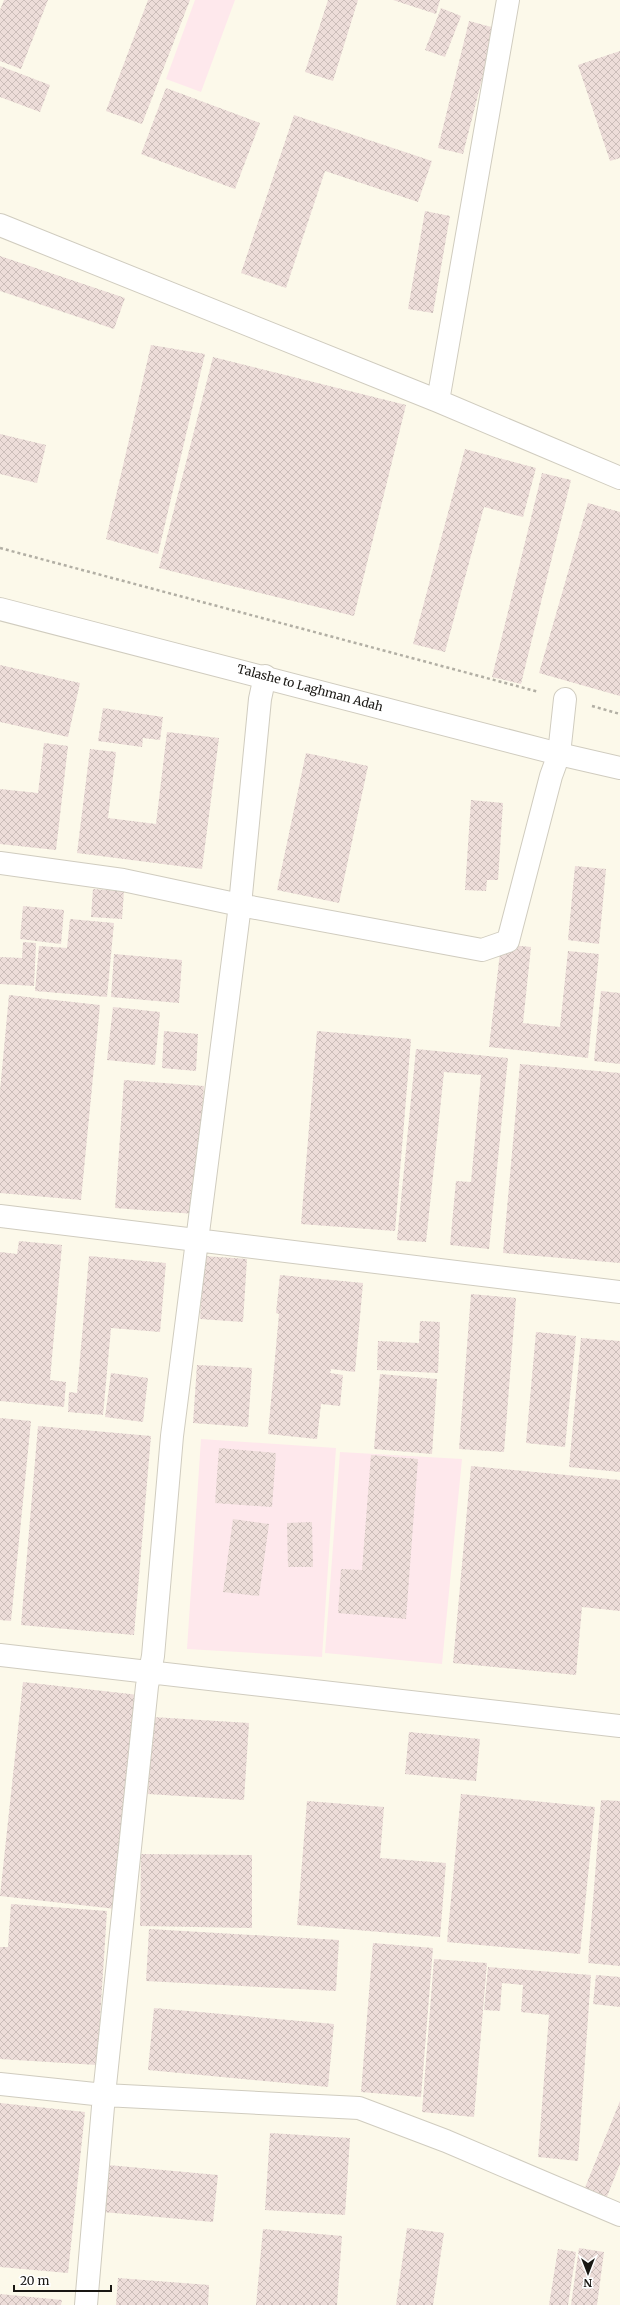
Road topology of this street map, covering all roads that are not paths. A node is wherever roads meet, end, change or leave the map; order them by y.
1 (508, 0) edge
2 (0, 225) edge
3 (438, 401) junction
4 (620, 478) edge
5 (0, 609) edge
6 (265, 676) junction
7 (564, 699) road end
8 (559, 754) junction
9 (620, 768) edge
10 (0, 863) edge
11 (240, 905) junction
12 (0, 1216) edge
13 (196, 1241) junction
14 (620, 1292) edge
15 (0, 1655) edge
16 (150, 1671) junction
17 (620, 1726) edge
18 (0, 2084) edge
19 (104, 2095) junction
20 (620, 2215) edge
21 (86, 2305) edge

1 - 3 street
2 - 3 street
3 - 4 street
5 - 6 street, Talashe to Laghman Adah
6 - 8 street, Talashe to Laghman Adah
6 - 11 street
7 - 8 street
8 - 9 street, Talashe to Laghman Adah
8 - 11 street
10 - 11 street
11 - 13 street
12 - 13 street
13 - 14 street
13 - 16 street
15 - 16 street
16 - 17 street
16 - 19 street
18 - 19 street
19 - 20 street
19 - 21 street

